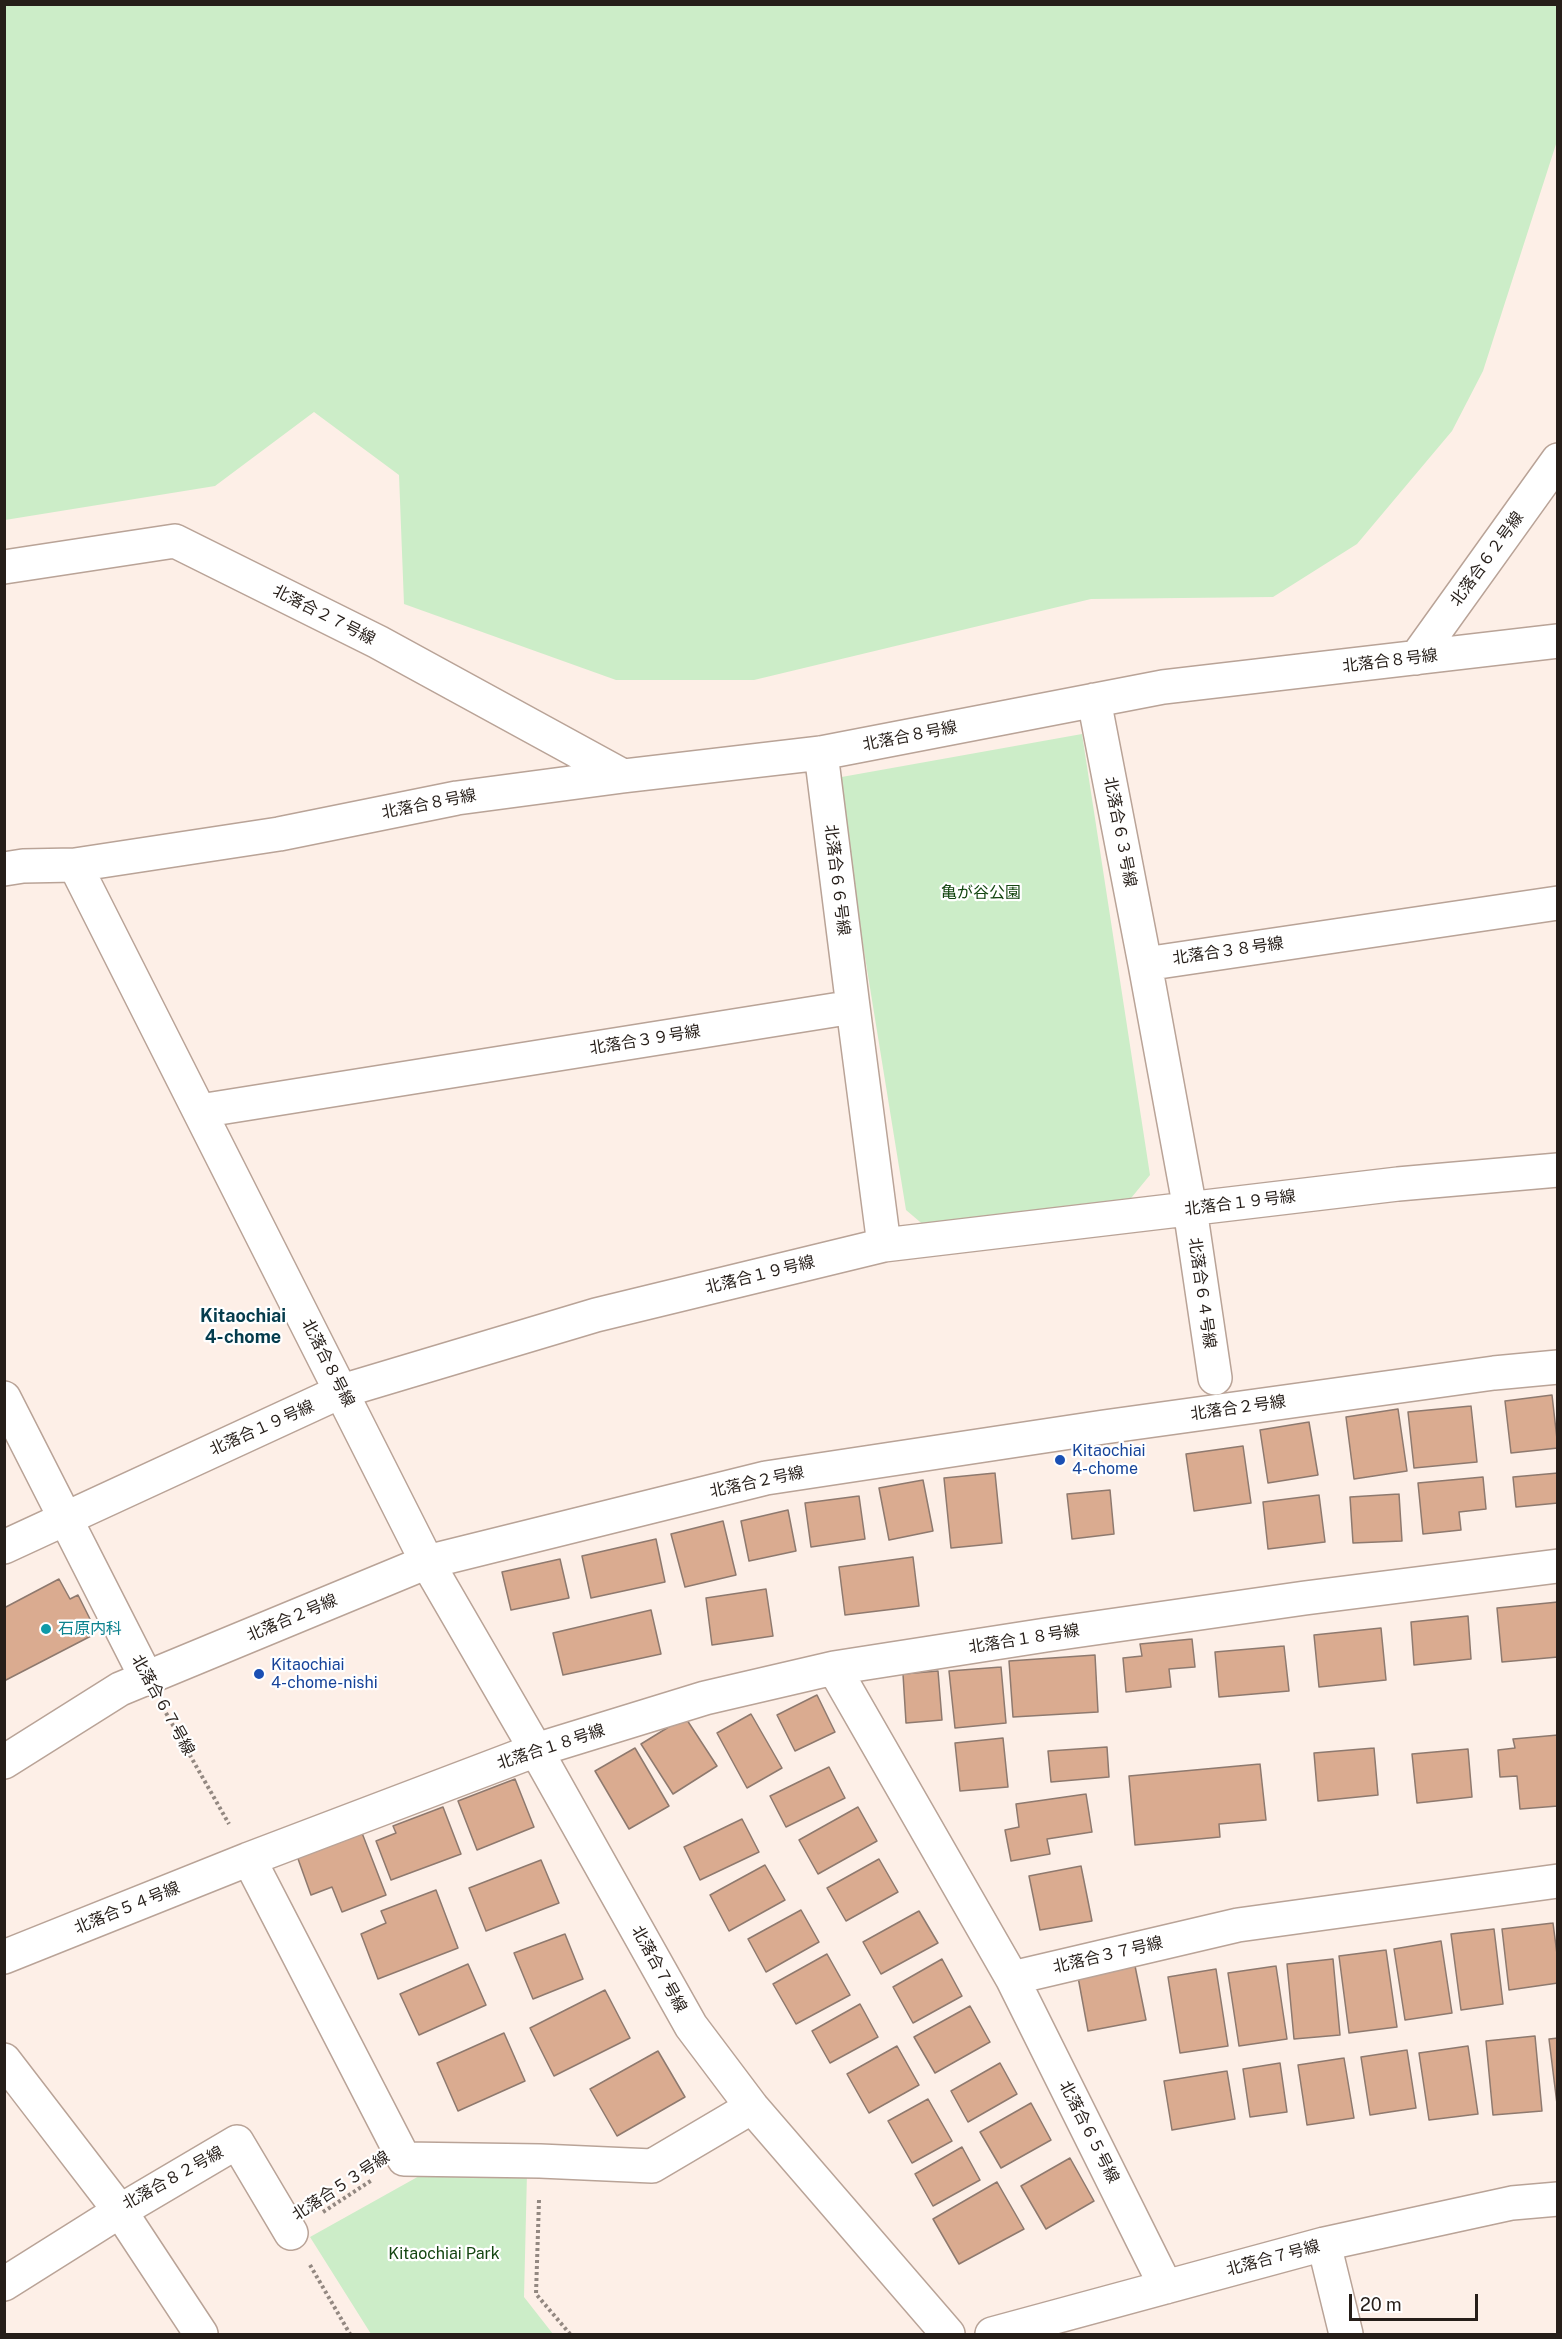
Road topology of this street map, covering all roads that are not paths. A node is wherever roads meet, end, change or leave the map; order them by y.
1 (1557, 460) edge
2 (4, 567) edge
3 (1557, 641) edge
4 (1416, 658) junction
5 (1094, 700) junction
6 (821, 753) junction
7 (623, 776) junction
8 (75, 865) junction
9 (4, 869) edge
10 (1557, 903) edge
11 (1145, 964) junction
12 (853, 1007) junction
13 (200, 1111) junction
14 (1557, 1170) edge
15 (1190, 1209) junction
16 (884, 1245) junction
17 (1557, 1367) edge
18 (1215, 1378) dead end
19 (342, 1392) junction
20 (4, 1398) edge
21 (66, 1517) junction
22 (4, 1547) edge
23 (427, 1562) junction
24 (1557, 1566) edge
25 (834, 1668) junction
26 (147, 1679) junction
27 (536, 1750) junction
28 (4, 1762) edge
29 (249, 1859) junction
30 (1557, 1881) edge
31 (4, 1957) edge
32 (1012, 1978) junction
33 (4, 2060) edge
34 (752, 2107) junction
35 (1557, 2199) edge
36 (120, 2211) junction
37 (291, 2233) road end
38 (1324, 2244) junction
39 (4, 2284) edge
40 (1167, 2287) junction
41 (201, 2334) edge
42 (948, 2334) edge
43 (992, 2334) edge
44 (1346, 2334) edge

1 - 4 street, 北落合６２号線
2 - 7 street, 北落合２７号線
3 - 4 street, 北落合８号線
4 - 5 street, 北落合８号線
5 - 6 street, 北落合８号線
5 - 11 street, 北落合６３号線
6 - 7 street, 北落合８号線
6 - 12 street, 北落合６６号線
7 - 8 street, 北落合８号線
8 - 9 street
8 - 13 street, 北落合８号線
10 - 11 street, 北落合３８号線
11 - 15 street
12 - 13 street, 北落合３９号線
12 - 16 street
13 - 19 street, 北落合８号線
14 - 15 street, 北落合１９号線
15 - 16 street, 北落合１９号線
15 - 18 street, 北落合６４号線
16 - 19 street, 北落合１９号線
17 - 23 street, 北落合２号線
19 - 21 street, 北落合１９号線
19 - 23 street, 北落合８号線
20 - 21 street
21 - 22 street, 北落合１９号線
21 - 26 street, 北落合６７号線
23 - 26 street, 北落合２号線
23 - 27 street, 北落合７号線
24 - 25 street, 北落合１８号線
25 - 27 street, 北落合１８号線
25 - 32 street
26 - 28 street, 北落合２号線
27 - 29 street, 北落合１８号線
27 - 34 street, 北落合７号線
29 - 31 street, 北落合５４号線
29 - 34 street
30 - 32 street, 北落合３７号線
32 - 40 street, 北落合６５号線
33 - 36 street, 北落合８２号線
34 - 42 street, 北落合７号線
35 - 38 street, 北落合７号線
36 - 37 street, 北落合８２号線
36 - 39 street
36 - 41 street
38 - 40 street, 北落合７号線
38 - 44 street
40 - 43 street, 北落合７号線

